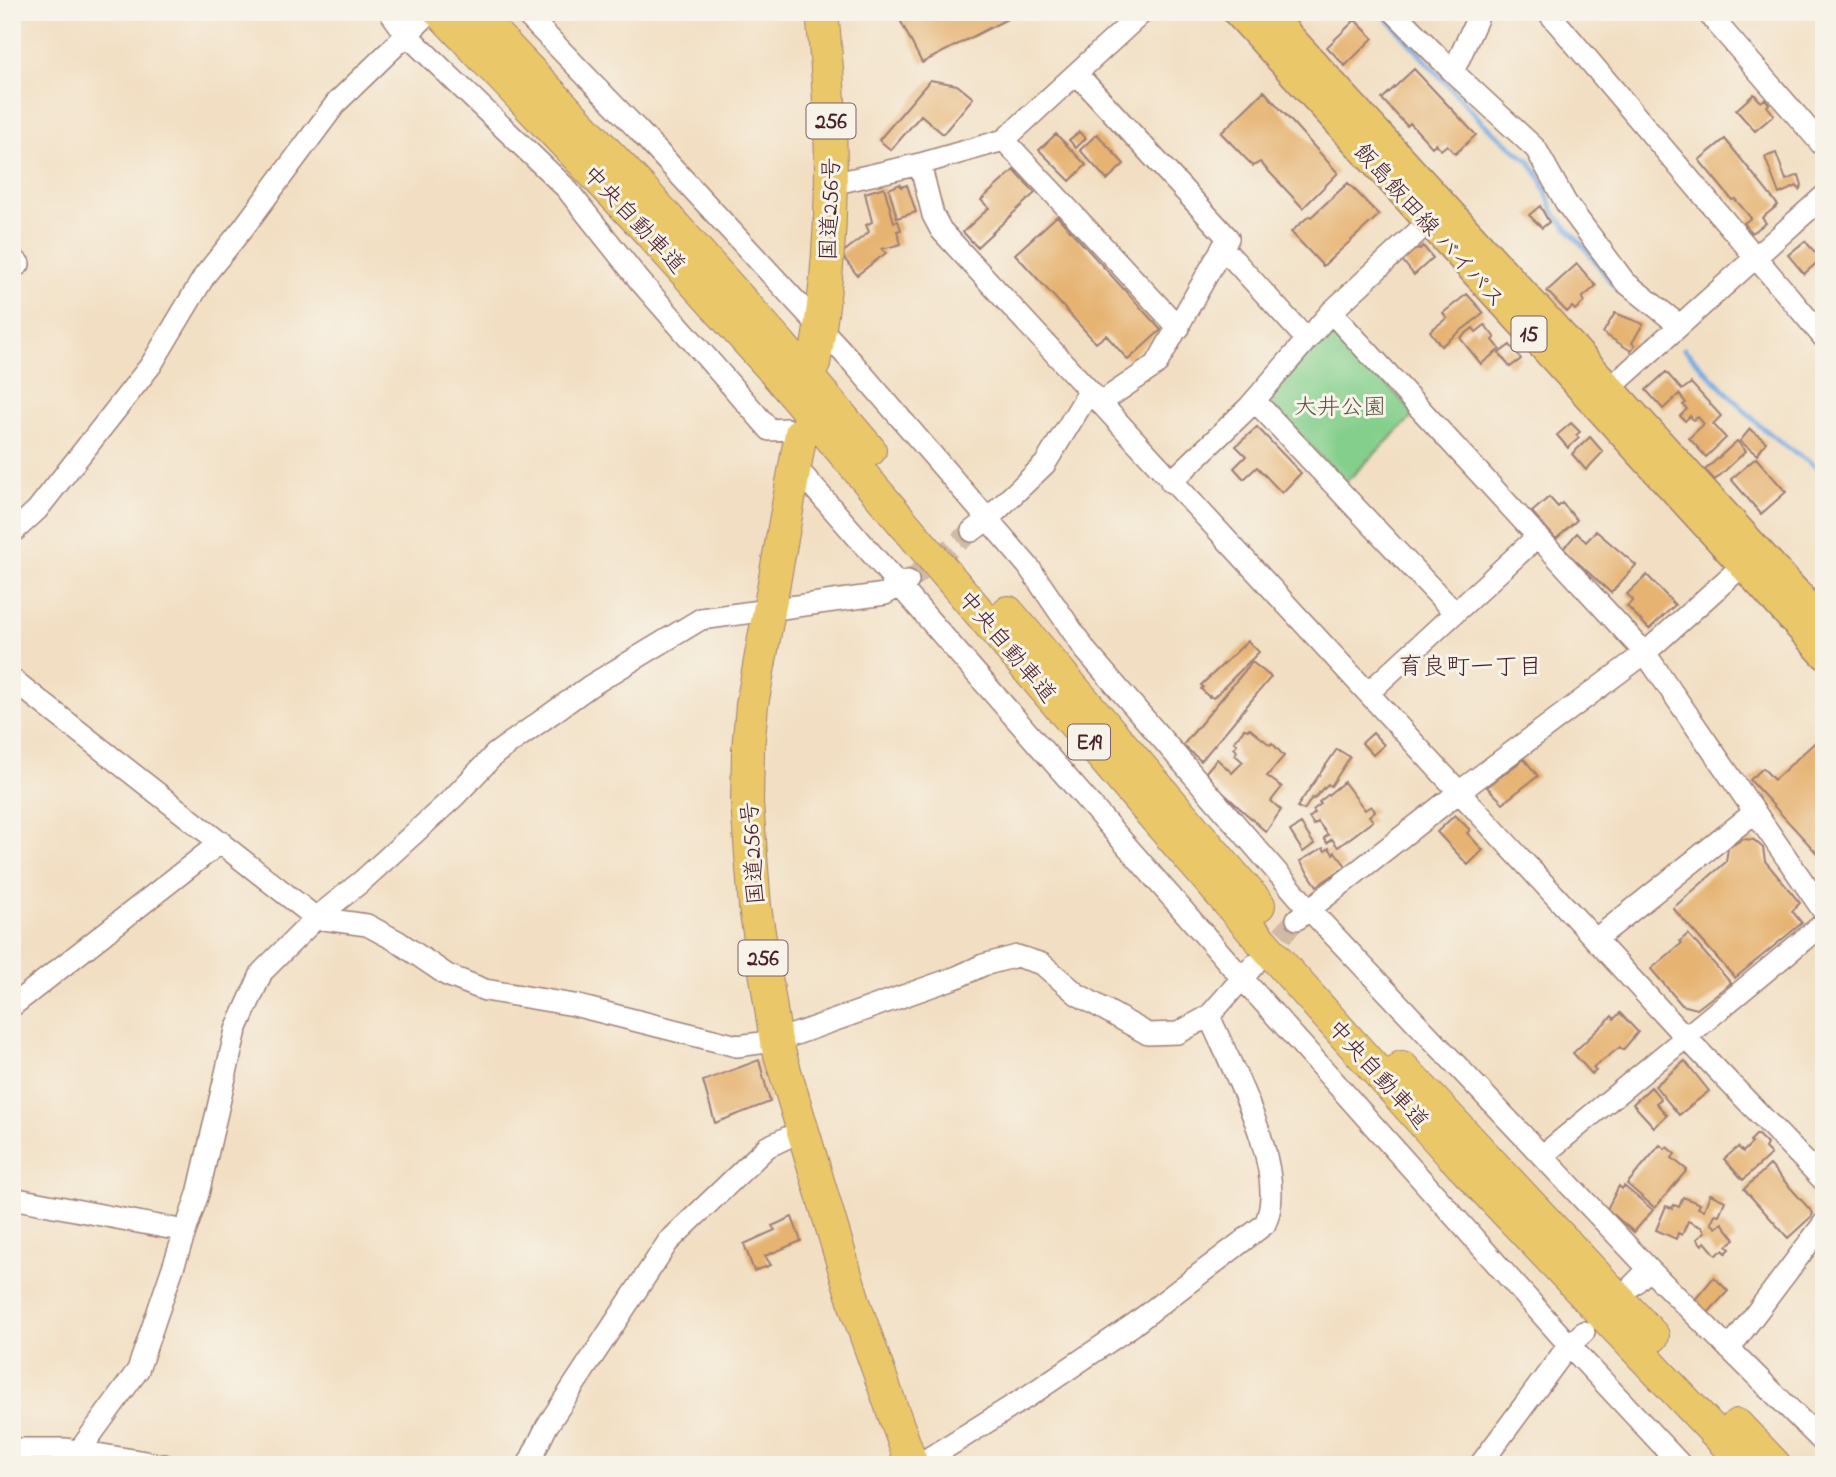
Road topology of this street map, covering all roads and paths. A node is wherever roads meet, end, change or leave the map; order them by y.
1 (390, 12) edge
2 (474, 12) edge
3 (524, 12) edge
4 (822, 12) edge
5 (1143, 12) edge
6 (1237, 12) edge
7 (1267, 12) edge
8 (1394, 12) edge
9 (1480, 12) edge
10 (1707, 12) edge
11 (431, 15) edge
12 (1557, 15) edge
13 (406, 34) junction
14 (1453, 72) junction
15 (1077, 74) junction
16 (1004, 140) junction
17 (1824, 147) edge
18 (920, 164) junction
19 (832, 184) junction
20 (1824, 196) edge
21 (1436, 215) junction
22 (1223, 248) junction
23 (1754, 258) junction
24 (1331, 312) junction
25 (1679, 325) junction
26 (1179, 328) junction
27 (821, 329) junction
28 (1824, 338) edge
29 (1307, 340) junction
30 (814, 364) dead end
31 (1602, 396) junction
32 (1095, 398) junction
33 (1255, 401) junction
34 (798, 447) junction
35 (1171, 482) junction
36 (980, 525) junction
37 (12, 533) edge
38 (1538, 536) junction
39 (1751, 558) junction
40 (904, 583) junction
41 (768, 608) junction
42 (1455, 612) junction
43 (1824, 623) edge
44 (1646, 653) junction
45 (1824, 654) edge
46 (12, 679) edge
47 (1368, 693) junction
48 (1459, 792) junction
49 (1755, 811) junction
50 (221, 842) junction
51 (1824, 912) edge
52 (1303, 914) junction
53 (316, 918) junction
54 (1824, 923) edge
55 (1597, 939) junction
56 (1248, 972) junction
57 (12, 1006) edge
58 (1209, 1016) junction
59 (1685, 1036) junction
60 (776, 1041) junction
61 (801, 1131) junction
62 (1542, 1157) junction
63 (1824, 1181) edge
64 (12, 1198) edge
65 (1824, 1223) edge
66 (185, 1231) junction
67 (1649, 1269) junction
68 (1633, 1285) dead end
69 (1577, 1339) junction
70 (1729, 1349) junction
71 (1824, 1443) edge
72 (12, 1449) edge
73 (1747, 1450) edge
74 (73, 1458) edge
75 (164, 1465) edge
76 (528, 1465) edge
77 (912, 1465) edge
78 (918, 1465) edge
79 (1480, 1465) edge
80 (1681, 1465) edge
81 (1775, 1465) edge
82 (1791, 1465) edge

1 - 13 street
2 - 73 highway, 中央自動車道 / E19
3 - 27 street
4 - 19 highway, 国道256号 / 256
5 - 15 street
6 - 21 main road, 飯島飯田線 バイパス / 15
7 - 21 main road, 飯島飯田線 バイパス / 15
8 - 14 street
9 - 14 street
10 - 17 street
11 - 13 street
11 - 73 highway, 中央自動車道 / E19
12 - 23 street
13 - 34 street
13 - 37 street
14 - 25 street
15 - 16 street
15 - 22 street
16 - 18 street
16 - 26 street
18 - 19 street
18 - 32 street
19 - 27 highway, 国道256号 / 256
20 - 23 street
21 - 24 street
21 - 31 main road, 飯島飯田線 バイパス / 15
22 - 26 street
22 - 29 street
23 - 25 street
23 - 28 street
24 - 29 street
24 - 38 street
25 - 31 street
26 - 32 street
27 - 30 highway, 国道256号 / 256
27 - 36 street
29 - 33 street
31 - 39 main road, 飯島飯田線 バイパス / 15
32 - 35 street
32 - 36 street
33 - 35 street
33 - 42 street
34 - 40 street
34 - 41 highway, 国道256号 / 256
35 - 47 street
36 - 52 street
38 - 42 street
38 - 44 street
39 - 43 main road, 飯島飯田線 バイパス / 15
39 - 44 street
39 - 45 main road, 飯島飯田線 バイパス / 15
40 - 41 street
40 - 56 street
41 - 53 street
41 - 60 highway, 国道256号 / 256
42 - 47 street
44 - 48 street
44 - 49 street
46 - 50 street
47 - 48 street
48 - 52 street
48 - 55 street
49 - 51 street
49 - 55 street
50 - 53 street
50 - 57 street
52 - 62 street
53 - 60 street
53 - 66 street
54 - 59 street
55 - 59 street
56 - 58 street
56 - 69 street
58 - 60 street
58 - 78 street
59 - 62 street
59 - 63 street
60 - 61 highway, 国道256号 / 256
61 - 76 street
61 - 77 highway, 国道256号 / 256
62 - 67 street
64 - 66 street
65 - 70 street
66 - 74 street
67 - 68 street
67 - 70 street
69 - 79 street
69 - 80 street
70 - 71 street
72 - 74 street
73 - 81 highway, 中央自動車道 / E19
73 - 82 highway
74 - 75 street

